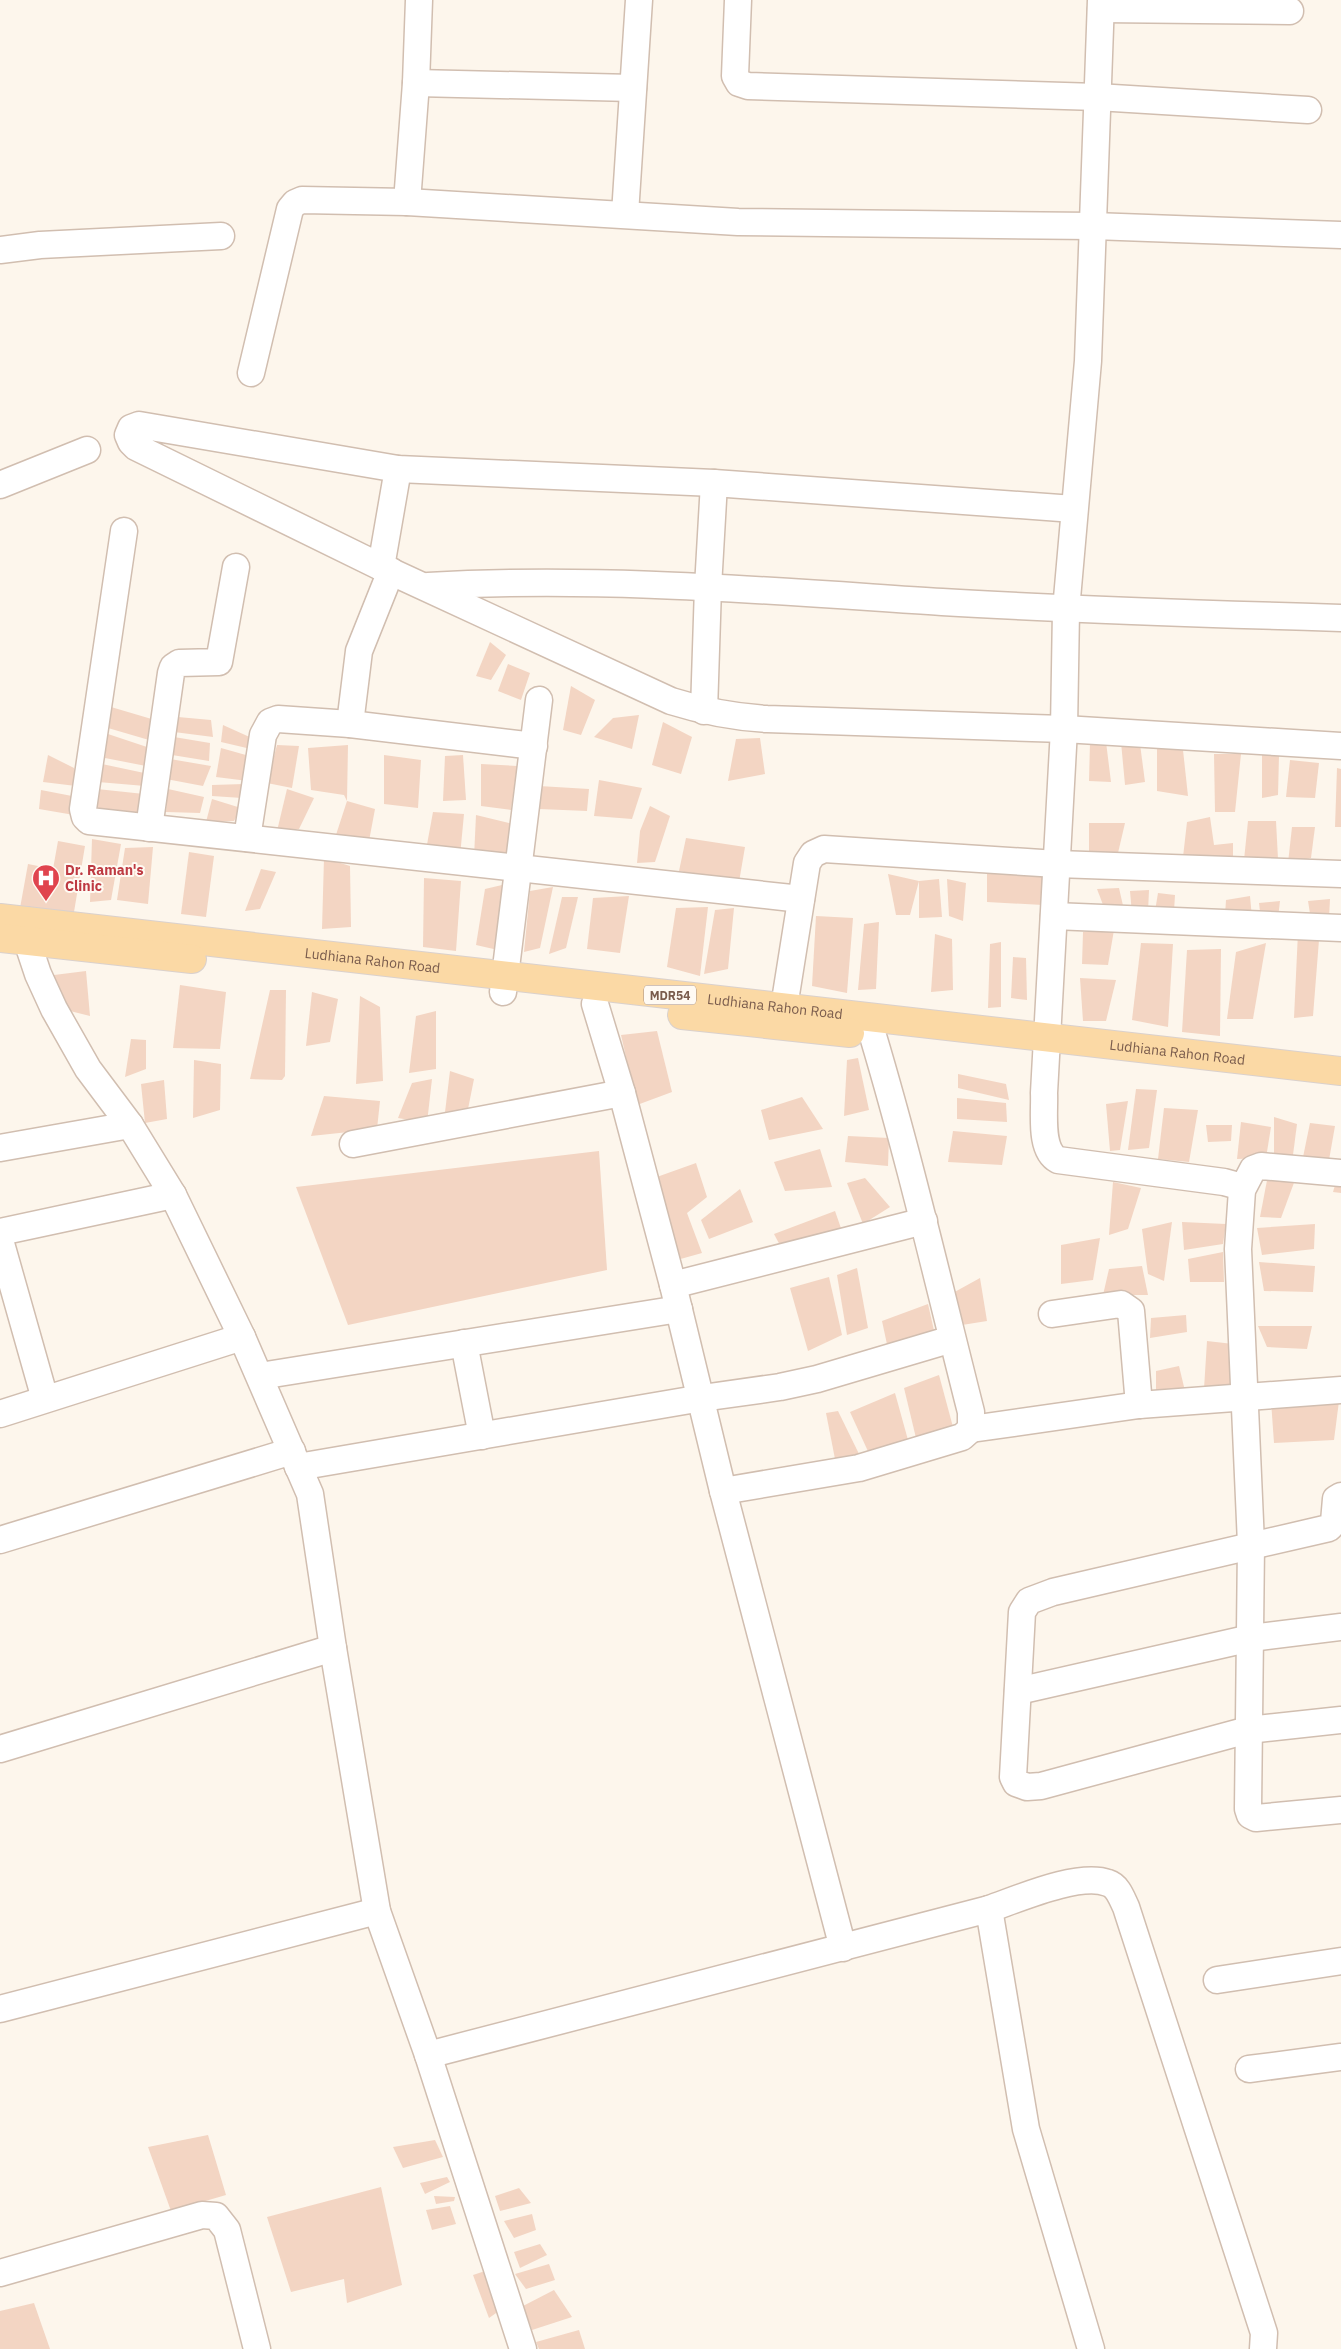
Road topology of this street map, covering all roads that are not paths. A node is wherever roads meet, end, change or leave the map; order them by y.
1 (419, 0) edge
2 (639, 0) edge
3 (738, 0) edge
4 (1101, 5) edge
5 (1290, 11) dead end
6 (416, 83) junction
7 (633, 88) junction
8 (1097, 97) junction
9 (1308, 110) dead end
10 (407, 202) junction
11 (625, 214) junction
12 (1093, 226) junction
13 (1341, 235) edge
14 (221, 236) dead end
15 (0, 250) edge
16 (251, 372) dead end
17 (87, 450) dead end
18 (398, 469) junction
19 (2, 480) edge
20 (714, 483) junction
21 (1074, 509) junction
22 (124, 531) dead end
23 (236, 567) dead end
24 (386, 569) junction
25 (423, 586) junction
26 (708, 587) junction
27 (1066, 610) junction
28 (1341, 618) edge
29 (539, 700) dead end
30 (704, 711) junction
31 (350, 724) junction
32 (1064, 730) junction
33 (534, 746) junction
34 (1341, 746) edge
35 (149, 828) junction
36 (247, 838) junction
37 (1057, 864) junction
38 (518, 870) junction
39 (1341, 874) edge
40 (801, 899) junction
41 (1054, 916) junction
42 (0, 918) edge
43 (1341, 928) edge
44 (28, 931) junction
45 (0, 938) edge
46 (504, 983) junction
47 (595, 1004) junction
48 (784, 1007) junction
49 (872, 1036) junction
50 (1048, 1047) junction
51 (1341, 1071) edge
52 (1341, 1088) edge
53 (622, 1093) junction
54 (130, 1125) junction
55 (353, 1144) dead end
56 (0, 1148) edge
57 (1341, 1173) edge
58 (1242, 1190) junction
59 (172, 1195) junction
60 (924, 1221) junction
61 (0, 1232) edge
62 (0, 1240) edge
63 (676, 1297) junction
64 (1052, 1314) dead end
65 (242, 1337) junction
66 (952, 1339) junction
67 (464, 1343) junction
68 (260, 1376) junction
69 (1341, 1390) edge
70 (1246, 1397) junction
71 (702, 1398) junction
72 (46, 1399) junction
73 (1139, 1405) junction
74 (0, 1414) edge
75 (971, 1429) junction
76 (482, 1436) junction
77 (295, 1459) junction
78 (723, 1491) junction
79 (1341, 1496) edge
80 (0, 1540) edge
81 (1250, 1544) junction
82 (1341, 1627) edge
83 (1251, 1638) junction
84 (333, 1648) junction
85 (1018, 1691) junction
86 (1341, 1720) edge
87 (1248, 1730) junction
88 (0, 1749) edge
89 (1341, 1810) edge
90 (989, 1909) junction
91 (377, 1910) junction
92 (843, 1948) junction
93 (1341, 1961) edge
94 (1217, 1980) dead end
95 (0, 2009) edge
96 (428, 2055) junction
97 (1341, 2057) edge
98 (1249, 2068) dead end
99 (0, 2274) edge
100 (257, 2349) edge
101 (523, 2349) edge
102 (1091, 2349) edge
103 (1263, 2349) edge

1 - 6 street
2 - 7 street
3 - 8 street
4 - 5 street
4 - 8 street
6 - 7 street
6 - 10 street
7 - 11 street
8 - 9 street
8 - 12 street
10 - 11 street
10 - 16 street
11 - 12 street
12 - 13 street
12 - 21 street
14 - 15 street
17 - 19 street
18 - 20 street
18 - 24 street
18 - 24 street
20 - 21 street
20 - 26 street
21 - 27 street
22 - 35 street
23 - 35 street
24 - 25 street
24 - 31 street
25 - 26 street
25 - 30 street
26 - 27 street
26 - 30 street
27 - 28 street
27 - 32 street
29 - 33 street
30 - 32 street
31 - 33 street
31 - 36 street
32 - 34 street
32 - 37 street
33 - 38 street
35 - 36 street
36 - 38 street
37 - 39 street
37 - 40 street
37 - 41 street
38 - 40 street
38 - 46 street
40 - 48 street
41 - 43 street
41 - 50 street
42 - 44 main road, Ludhiana Rahon Road / MDR54
44 - 45 main road, Ludhiana Rahon Road / MDR54
44 - 46 main road, Ludhiana Rahon Road / MDR54
44 - 54 street
46 - 47 main road, Ludhiana Rahon Road / MDR54
46 - 48 main road, Ludhiana Rahon Road / MDR54
47 - 49 main road, Ludhiana Rahon Road / MDR54
47 - 53 street
48 - 50 main road, Ludhiana Rahon Road / MDR54
49 - 50 main road, Ludhiana Rahon Road / MDR54
49 - 60 street
50 - 51 main road, Ludhiana Rahon Road / MDR54
50 - 52 main road, Ludhiana Rahon Road / MDR54
50 - 58 street
53 - 55 street
53 - 63 street
54 - 56 street
54 - 59 street
57 - 58 street
58 - 70 street
59 - 61 street
59 - 65 street
60 - 63 street
60 - 66 street
62 - 72 street
63 - 67 street
63 - 71 street
64 - 73 street
65 - 68 street
65 - 72 street
66 - 71 street
66 - 75 street
67 - 68 street
67 - 76 street
68 - 77 street
69 - 70 street
70 - 73 street
70 - 81 street
71 - 76 street
71 - 78 street
72 - 74 street
73 - 75 street
75 - 78 street
76 - 77 street
77 - 80 street
77 - 84 street
78 - 92 street
79 - 81 street
81 - 83 street
81 - 85 street
82 - 83 street
83 - 85 street
83 - 87 street
84 - 88 street
84 - 91 street
85 - 87 street
86 - 87 street
87 - 89 street
90 - 92 street
90 - 102 street
90 - 103 street
91 - 95 street
91 - 96 street
92 - 96 street
93 - 94 street
96 - 101 street
97 - 98 street
99 - 100 street

